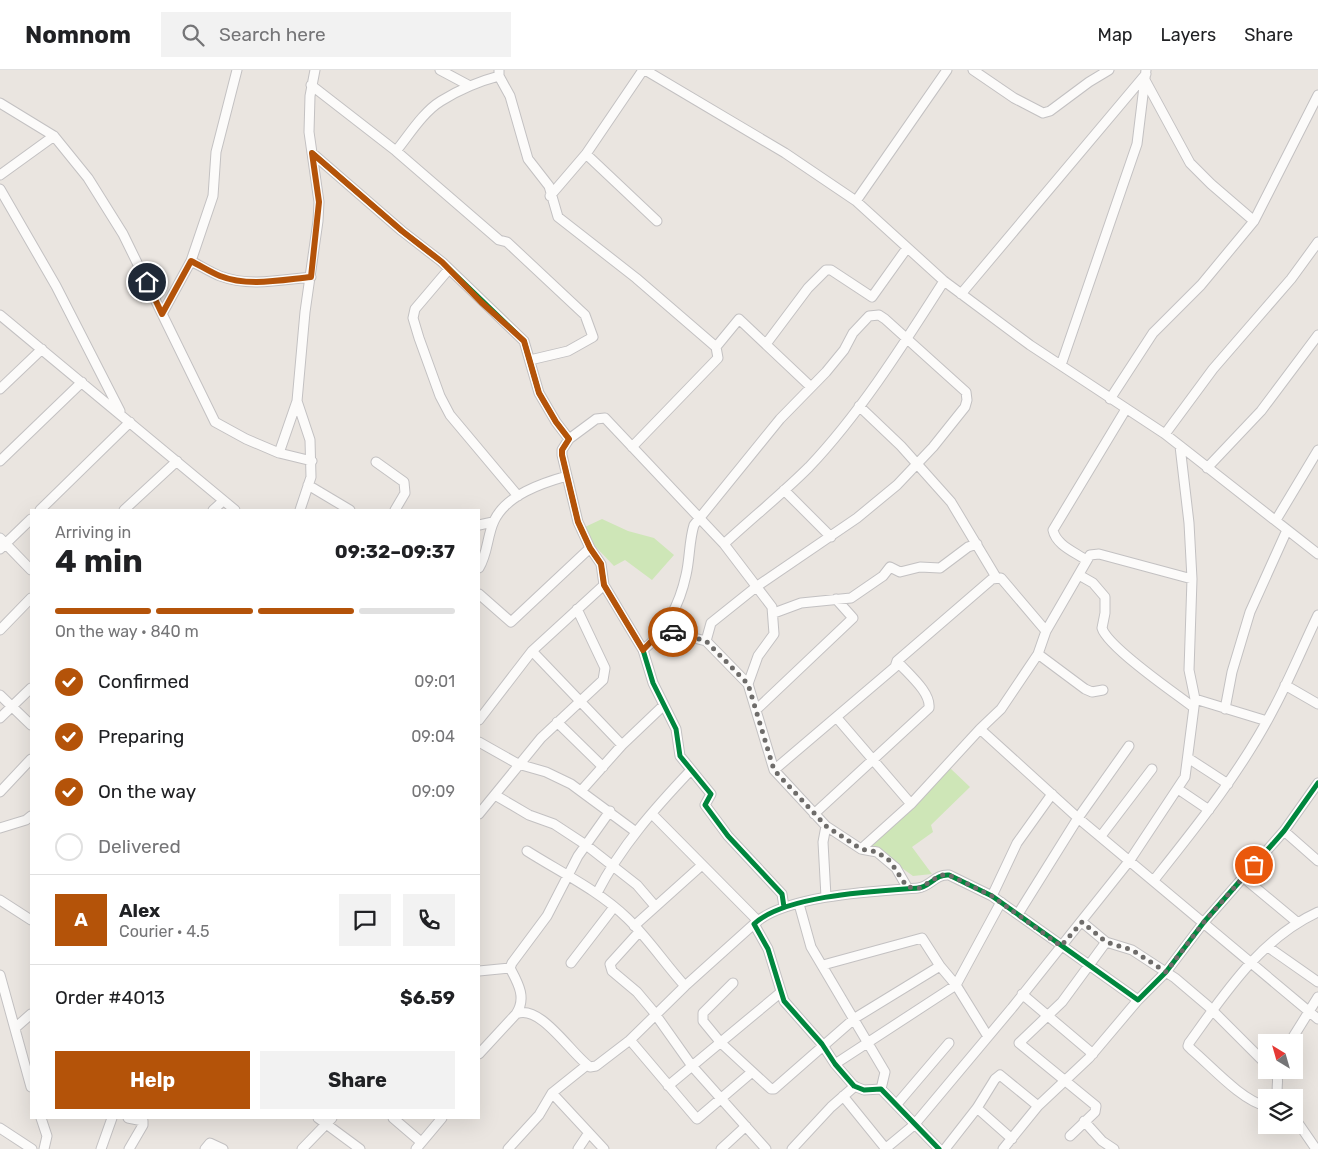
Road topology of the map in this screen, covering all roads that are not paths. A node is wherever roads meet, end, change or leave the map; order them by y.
1 (237, 70) edge
2 (315, 70) edge
3 (440, 70) edge
4 (644, 70) edge
5 (948, 70) edge
6 (973, 70) edge
7 (1110, 70) edge
8 (498, 73) edge
9 (1145, 73) edge
10 (311, 85) junction
11 (470, 86) junction
12 (1318, 95) edge
13 (0, 103) edge
14 (54, 136) junction
15 (396, 151) junction
16 (312, 153) junction
17 (586, 154) junction
18 (0, 175) edge
19 (0, 189) edge
20 (550, 196) junction
21 (856, 201) junction
22 (657, 221) dead end
23 (1254, 221) junction
24 (1318, 242) edge
25 (907, 248) junction
26 (191, 261) junction
27 (450, 269) junction
28 (311, 277) junction
29 (944, 282) junction
30 (961, 294) junction
31 (162, 314) junction
32 (0, 315) edge
33 (1318, 335) edge
34 (908, 337) junction
35 (766, 344) junction
36 (716, 347) junction
37 (42, 349) junction
38 (530, 360) junction
39 (1061, 365) junction
40 (82, 382) junction
41 (811, 387) junction
42 (0, 388) edge
43 (1110, 398) junction
44 (297, 401) junction
45 (858, 406) junction
46 (1126, 409) junction
47 (122, 416) junction
48 (130, 422) junction
49 (1165, 434) junction
50 (569, 439) junction
51 (1180, 446) junction
52 (632, 447) junction
53 (1318, 450) edge
54 (279, 453) junction
55 (312, 460) junction
56 (0, 461) edge
57 (177, 461) junction
58 (376, 462) dead end
59 (917, 463) junction
60 (1207, 468) junction
61 (567, 476) junction
62 (308, 485) junction
63 (784, 490) junction
64 (518, 496) junction
65 (223, 501) junction
66 (41, 509) edge
67 (125, 509) edge
68 (214, 509) edge
69 (234, 509) edge
70 (300, 509) edge
71 (348, 509) edge
72 (397, 509) edge
73 (700, 519) junction
74 (30, 520) edge
75 (1276, 520) junction
76 (493, 522) junction
77 (480, 525) edge
78 (1287, 530) junction
79 (830, 537) junction
80 (2, 544) edge
81 (724, 544) junction
82 (977, 544) junction
83 (590, 548) junction
84 (1318, 554) edge
85 (1086, 560) junction
86 (480, 566) edge
87 (30, 569) edge
88 (1079, 575) junction
89 (996, 577) junction
90 (1192, 579) junction
91 (604, 585) junction
92 (756, 587) junction
93 (480, 595) edge
94 (30, 599) edge
95 (836, 599) junction
96 (577, 609) junction
97 (774, 613) junction
98 (1318, 615) edge
99 (0, 630) edge
100 (662, 630) junction
101 (1046, 631) junction
102 (706, 641) junction
103 (643, 650) junction
104 (532, 651) junction
105 (1038, 654) junction
106 (897, 661) junction
107 (748, 684) junction
108 (1285, 685) junction
109 (30, 689) edge
110 (1102, 690) dead end
111 (0, 695) edge
112 (579, 702) junction
113 (1193, 702) junction
114 (1318, 704) edge
115 (664, 705) junction
116 (12, 706) junction
117 (757, 709) junction
118 (1225, 709) junction
119 (0, 718) edge
120 (836, 718) junction
121 (480, 719) edge
122 (1266, 721) junction
123 (557, 722) junction
124 (30, 724) edge
125 (980, 729) junction
126 (480, 743) edge
127 (622, 745) junction
128 (1129, 746) dead end
129 (1188, 758) junction
130 (30, 760) edge
131 (873, 760) junction
132 (518, 764) junction
133 (603, 767) junction
134 (1152, 769) dead end
135 (691, 770) junction
136 (774, 770) junction
137 (1228, 784) junction
138 (1317, 785) edge
139 (1178, 789) junction
140 (581, 791) junction
141 (0, 792) edge
142 (1052, 794) junction
143 (495, 796) junction
144 (911, 804) junction
145 (1209, 810) junction
146 (610, 811) junction
147 (480, 813) edge
148 (652, 814) junction
149 (814, 814) junction
150 (1078, 818) junction
151 (30, 820) edge
152 (826, 826) junction
153 (0, 828) edge
154 (1284, 831) junction
155 (636, 832) junction
156 (1102, 836) junction
157 (586, 845) junction
158 (861, 849) junction
159 (527, 851) dead end
160 (1130, 860) junction
161 (1318, 861) edge
162 (612, 864) junction
163 (702, 865) junction
164 (568, 878) junction
165 (1244, 878) junction
166 (1154, 880) junction
167 (907, 887) junction
168 (597, 893) junction
169 (992, 896) junction
170 (826, 897) junction
171 (0, 900) edge
172 (1001, 902) junction
173 (799, 904) junction
174 (655, 906) junction
175 (614, 907) junction
176 (784, 907) junction
177 (1318, 912) edge
178 (29, 914) edge
179 (1018, 914) junction
180 (756, 922) junction
181 (1082, 922) junction
182 (1204, 922) junction
183 (1298, 922) junction
184 (637, 929) junction
185 (1106, 942) junction
186 (1061, 946) junction
187 (1268, 947) junction
188 (1250, 961) junction
189 (571, 963) dead end
190 (823, 965) junction
191 (940, 966) junction
192 (1089, 967) junction
193 (510, 968) junction
194 (480, 971) edge
195 (1166, 972) junction
196 (0, 974) edge
197 (1318, 982) edge
198 (732, 983) dead end
199 (956, 985) junction
200 (684, 986) junction
201 (780, 993) junction
202 (1022, 994) junction
203 (1318, 996) edge
204 (1138, 1000) junction
205 (1212, 1011) junction
206 (4, 1012) edge
207 (1308, 1012) junction
208 (516, 1014) junction
209 (30, 1015) edge
210 (656, 1015) junction
211 (1047, 1015) junction
212 (854, 1018) junction
213 (1318, 1019) edge
214 (14, 1028) junction
215 (1295, 1034) edge
216 (988, 1036) junction
217 (630, 1040) junction
218 (721, 1043) junction
219 (949, 1043) dead end
220 (822, 1044) junction
221 (868, 1044) junction
222 (480, 1053) edge
223 (1093, 1054) junction
224 (1258, 1056) edge
225 (587, 1064) junction
226 (835, 1064) junction
227 (692, 1066) junction
228 (752, 1072) junction
229 (1067, 1080) junction
230 (30, 1084) edge
231 (668, 1086) junction
232 (855, 1086) junction
233 (881, 1089) junction
234 (552, 1093) junction
235 (843, 1096) junction
236 (722, 1098) junction
237 (1258, 1103) edge
238 (897, 1104) junction
239 (1038, 1106) junction
240 (977, 1108) junction
241 (41, 1119) edge
242 (112, 1119) edge
243 (147, 1119) edge
244 (394, 1119) edge
245 (441, 1119) edge
246 (329, 1121) edge
247 (1084, 1121) junction
248 (914, 1125) junction
249 (746, 1126) junction
250 (0, 1128) edge
251 (1303, 1131) edge
252 (588, 1134) junction
253 (1070, 1136) dead end
254 (1012, 1139) junction
255 (347, 1145) edge
256 (419, 1145) edge
257 (32, 1149) edge
258 (44, 1149) edge
259 (101, 1149) edge
260 (129, 1149) edge
261 (205, 1149) edge
262 (222, 1149) edge
263 (302, 1149) edge
264 (360, 1149) edge
265 (508, 1149) edge
266 (578, 1149) edge
267 (604, 1149) edge
268 (721, 1149) edge
269 (766, 1149) edge
270 (792, 1149) edge
271 (885, 1149) edge
272 (939, 1149) edge
273 (944, 1149) edge
274 (1003, 1149) edge
275 (1114, 1149) edge
276 (1316, 1149) edge

1 - 26 street
2 - 10 street
3 - 11 street
4 - 17 street
4 - 21 street
5 - 21 street
6 - 7 street
8 - 11 street
8 - 20 street
9 - 23 street
9 - 30 street
9 - 39 street
10 - 15 street
10 - 16 street
11 - 15 street
12 - 23 street
13 - 14 street
14 - 18 street
14 - 31 street
15 - 38 street
16 - 27 street
16 - 28 street
17 - 20 street
17 - 22 street
19 - 47 street
20 - 36 street
21 - 25 street
23 - 43 street
24 - 49 street
25 - 29 street
25 - 35 street
26 - 28 street
26 - 31 street
27 - 38 street
27 - 64 street
28 - 44 street
29 - 30 street
29 - 34 street
30 - 39 street
31 - 54 street
32 - 37 street
33 - 60 street
34 - 41 street
34 - 45 street
34 - 59 street
35 - 36 street
35 - 41 street
36 - 52 street
37 - 40 street
37 - 42 street
38 - 50 street
39 - 43 street
40 - 47 street
40 - 56 street
41 - 73 street
43 - 46 street
44 - 54 street
44 - 55 street
45 - 59 street
45 - 63 street
46 - 49 street
46 - 85 street
47 - 48 street
48 - 57 street
48 - 66 street
49 - 51 street
50 - 52 street
50 - 61 street
51 - 60 street
51 - 90 street
52 - 73 street
53 - 75 street
54 - 55 street
55 - 62 street
57 - 65 street
57 - 67 street
58 - 72 street
59 - 79 street
59 - 82 street
60 - 75 street
61 - 64 street
61 - 83 street
62 - 70 street
62 - 71 street
63 - 79 street
63 - 81 street
64 - 76 street
65 - 68 street
65 - 69 street
73 - 81 street
73 - 100 street
74 - 80 street
75 - 78 street
76 - 77 street
76 - 86 street
78 - 84 street
78 - 118 street
79 - 92 street
80 - 87 street
81 - 92 street
82 - 89 street
82 - 95 street
83 - 91 street
83 - 93 street
85 - 88 street
85 - 90 street
88 - 101 street
88 - 113 street
89 - 101 street
89 - 106 street
90 - 113 street
91 - 96 street
91 - 103 street
92 - 97 street
92 - 102 street
94 - 99 street
95 - 97 street
95 - 117 street
96 - 104 street
96 - 112 street
97 - 107 street
98 - 108 street
100 - 102 street
100 - 103 street
101 - 105 street
102 - 107 street
103 - 115 street
104 - 112 street
104 - 121 street
105 - 110 street
105 - 125 street
106 - 120 street
106 - 131 street
107 - 117 street
108 - 114 street
108 - 122 street
109 - 116 street
111 - 116 street
112 - 123 street
112 - 127 street
113 - 118 street
113 - 129 street
115 - 127 street
115 - 135 street
116 - 119 street
116 - 124 street
117 - 136 street
118 - 122 street
120 - 131 street
120 - 136 street
122 - 137 street
123 - 132 street
123 - 133 street
125 - 142 street
125 - 144 street
126 - 132 street
127 - 133 street
128 - 150 street
129 - 137 street
129 - 139 street
130 - 141 street
131 - 144 street
131 - 149 street
132 - 140 street
132 - 143 street
133 - 140 street
134 - 156 street
135 - 148 street
135 - 176 street
136 - 149 street
137 - 145 street
138 - 154 street
139 - 145 street
139 - 160 street
140 - 146 street
142 - 150 street
142 - 169 street
143 - 147 street
143 - 157 street
144 - 158 street
145 - 166 street
146 - 155 street
146 - 157 street
148 - 155 street
148 - 163 street
149 - 152 street
150 - 156 street
150 - 179 street
151 - 153 street
152 - 158 street
152 - 170 street
154 - 161 street
154 - 165 street
155 - 162 street
156 - 160 street
157 - 162 street
157 - 164 street
158 - 167 street
159 - 164 street
160 - 166 street
160 - 181 street
162 - 168 street
162 - 174 street
163 - 174 street
163 - 180 street
164 - 168 street
164 - 193 street
165 - 182 street
165 - 183 street
166 - 182 street
167 - 169 street
167 - 170 street
168 - 175 street
169 - 172 street
170 - 173 street
171 - 178 street
172 - 179 street
172 - 199 street
173 - 176 street
173 - 190 street
174 - 184 street
175 - 184 street
175 - 189 street
176 - 180 street
177 - 183 street
179 - 186 street
180 - 200 street
180 - 201 street
181 - 185 street
181 - 186 street
182 - 188 street
182 - 195 street
183 - 187 street
184 - 200 street
184 - 210 street
185 - 192 street
185 - 195 street
186 - 192 street
186 - 202 street
187 - 188 street
187 - 197 street
188 - 205 street
188 - 207 street
190 - 191 street
190 - 212 street
191 - 199 street
191 - 212 street
192 - 204 street
192 - 211 street
193 - 194 street
193 - 208 street
195 - 204 street
195 - 205 street
196 - 206 street
198 - 218 street
199 - 216 street
199 - 221 street
200 - 210 street
201 - 218 street
201 - 220 street
202 - 211 street
202 - 216 street
203 - 207 street
204 - 223 street
205 - 224 street
205 - 237 street
206 - 214 street
207 - 213 street
207 - 215 street
208 - 222 street
208 - 225 street
209 - 214 street
210 - 217 street
210 - 227 street
211 - 223 street
211 - 229 street
212 - 220 street
212 - 221 street
214 - 230 street
216 - 248 street
217 - 225 street
217 - 231 street
218 - 227 street
218 - 228 street
219 - 238 street
220 - 226 street
220 - 228 street
221 - 226 street
221 - 233 street
223 - 229 street
225 - 234 street
226 - 232 street
227 - 231 street
227 - 236 street
228 - 236 street
229 - 239 street
229 - 247 street
231 - 236 street
232 - 233 street
232 - 235 street
233 - 238 street
234 - 252 street
234 - 265 street
235 - 270 street
235 - 271 street
236 - 249 street
238 - 248 street
239 - 240 street
239 - 254 street
240 - 254 street
240 - 273 street
241 - 258 street
242 - 259 street
243 - 260 street
244 - 256 street
245 - 256 street
246 - 255 street
246 - 263 street
247 - 253 street
247 - 275 street
248 - 271 street
248 - 272 street
249 - 268 street
249 - 269 street
250 - 257 street
251 - 276 street
252 - 266 street
252 - 267 street
254 - 274 street
255 - 264 street
261 - 262 street

